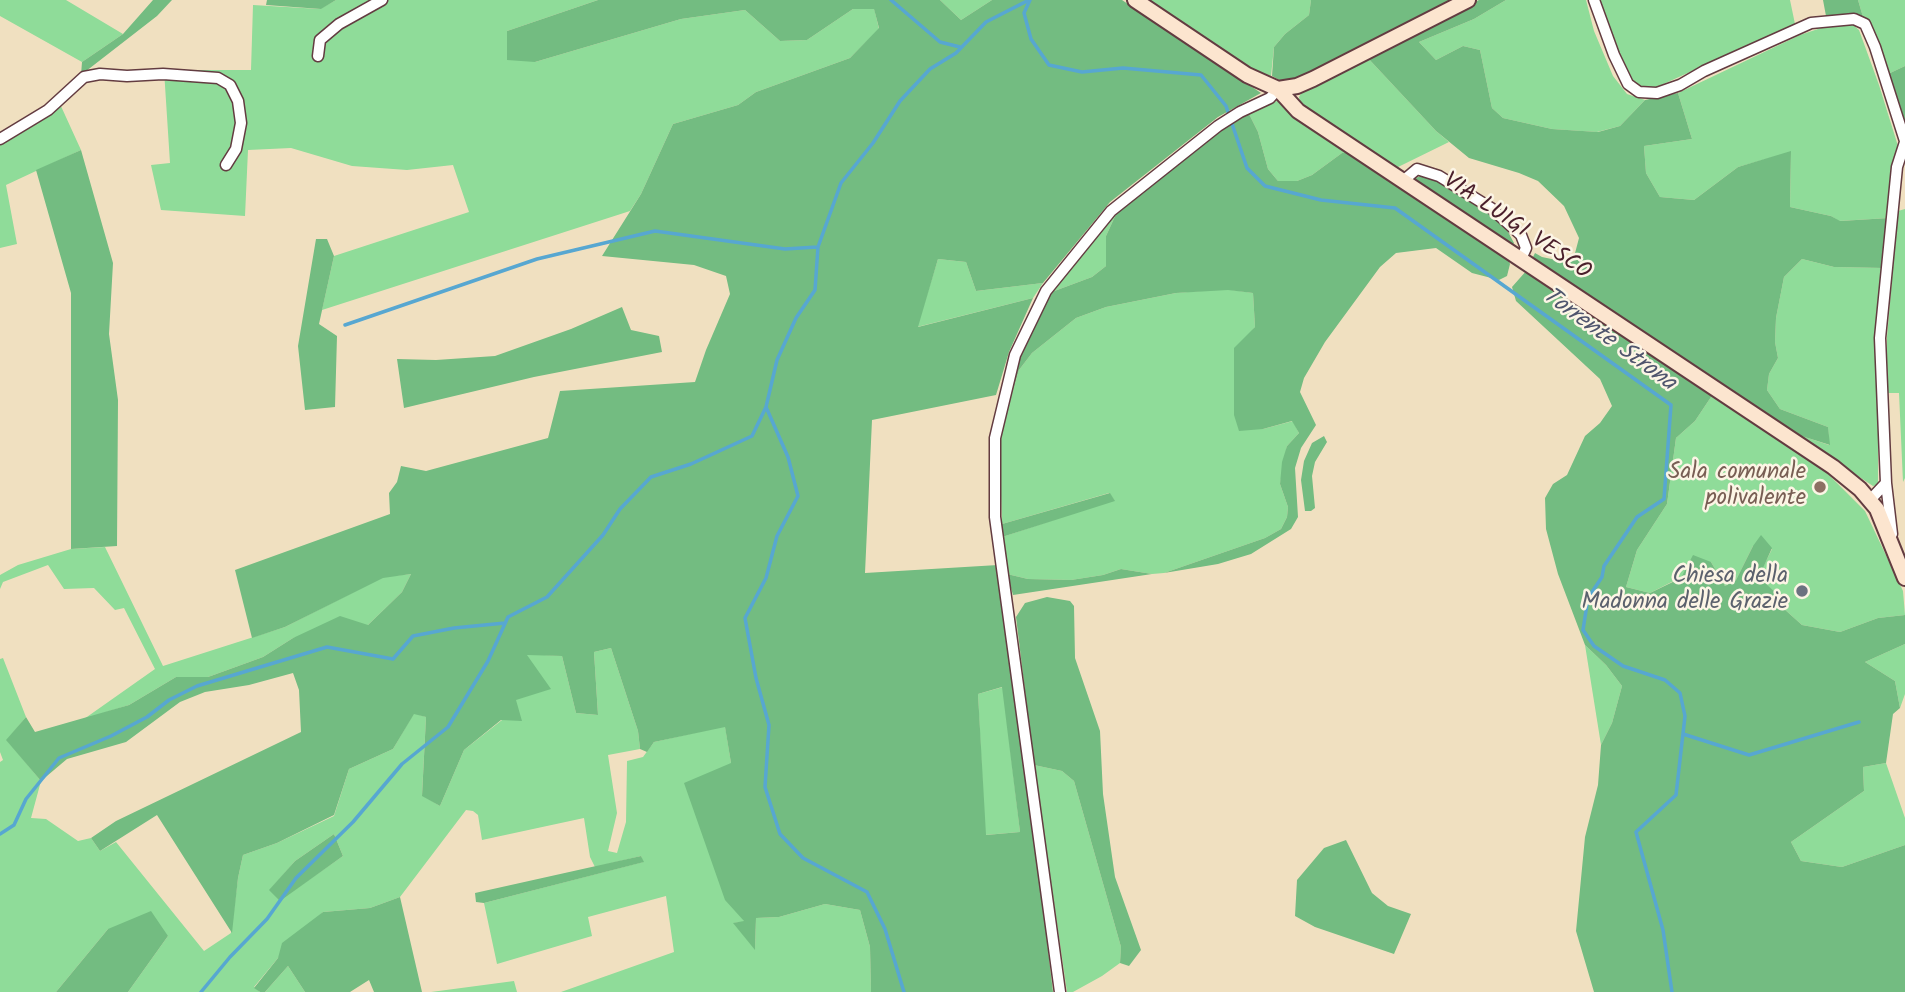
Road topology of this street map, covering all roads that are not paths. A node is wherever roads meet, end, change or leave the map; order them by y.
1 (382, 0) edge
2 (1135, 0) edge
3 (1468, 0) edge
4 (1594, 0) edge
5 (318, 57) dead end
6 (1278, 89) junction
7 (0, 139) edge
8 (1905, 142) edge
9 (226, 165) dead end
10 (1404, 180) junction
11 (1521, 259) junction
12 (1886, 483) junction
13 (1870, 500) junction
14 (1894, 554) junction
15 (1905, 578) edge
16 (1060, 992) edge

1 - 5 street
2 - 6 street, VIA LUIGI VESCO
3 - 6 street
4 - 8 street
6 - 10 street, VIA LUIGI VESCO
6 - 16 street
7 - 9 street
8 - 12 street
10 - 11 street, VIA LUIGI VESCO
10 - 11 street
11 - 13 street, VIA LUIGI VESCO
12 - 13 street
12 - 14 street
13 - 14 street
14 - 15 street

